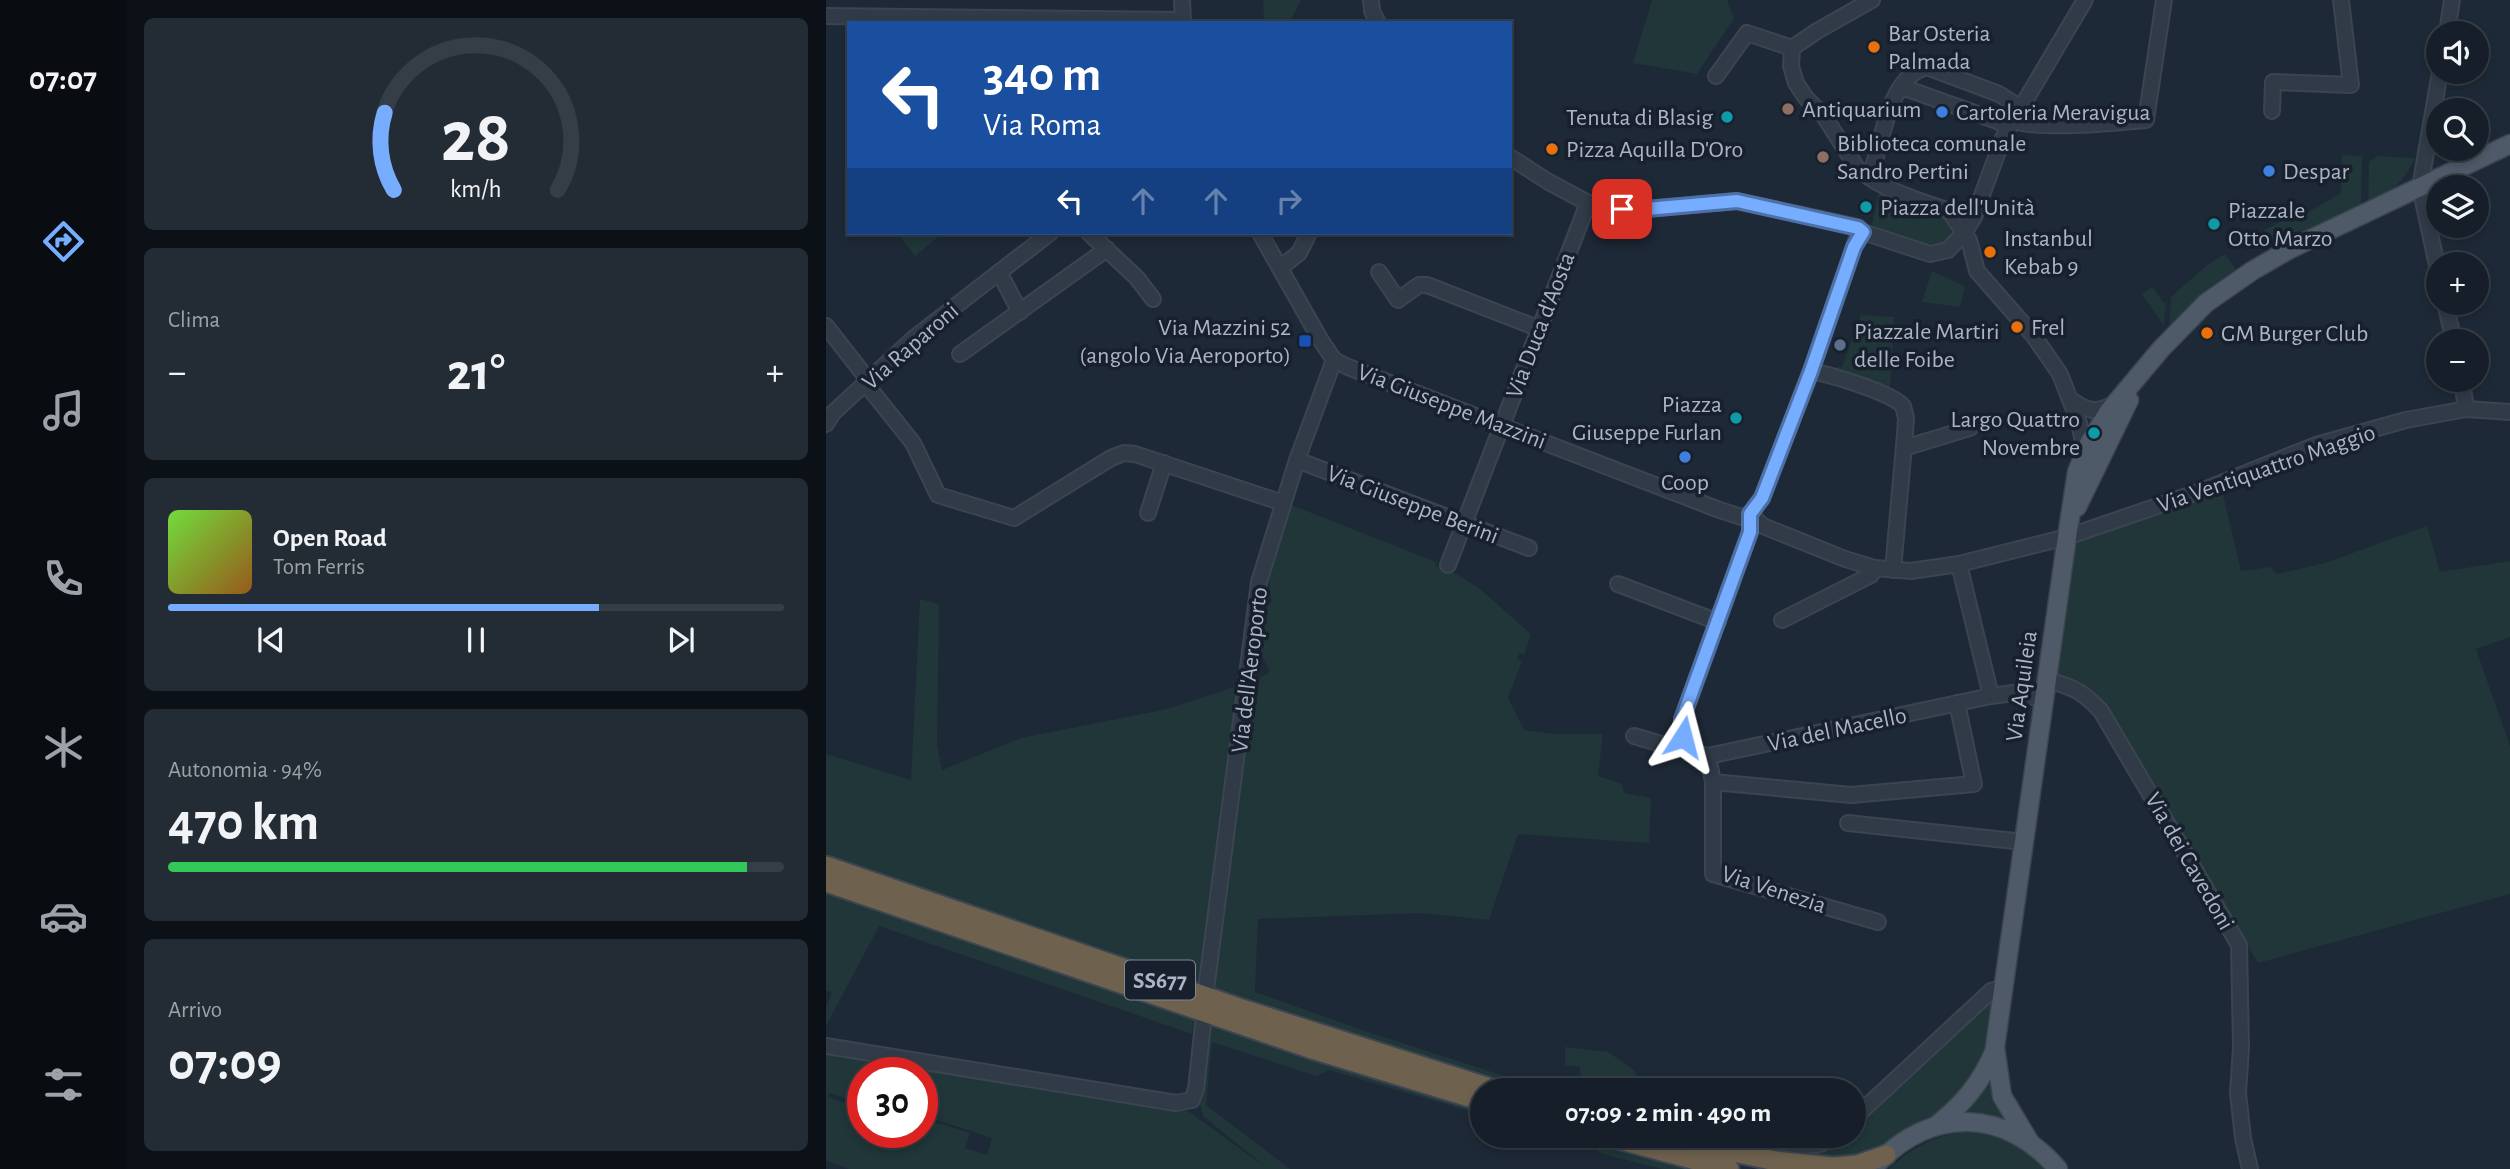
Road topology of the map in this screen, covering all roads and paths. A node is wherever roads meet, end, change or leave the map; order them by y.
1 (1182, 0) edge
2 (1371, 0) edge
3 (1872, 0) edge
4 (2085, 0) edge
5 (2164, 0) edge
6 (2341, 0) edge
7 (2443, 0) edge
8 (2452, 0) edge
9 (826, 16) edge
10 (1183, 21) edge
11 (1377, 21) edge
12 (2445, 21) edge
13 (2448, 21) edge
14 (1792, 48) junction
15 (1716, 76) dead end
16 (2438, 84) edge
17 (1902, 87) junction
18 (2006, 98) junction
19 (2272, 111) dead end
20 (2010, 119) junction
21 (2510, 145) edge
22 (1512, 158) edge
23 (1870, 176) junction
24 (2420, 187) junction
25 (1588, 203) junction
26 (1949, 211) junction
27 (1974, 217) junction
28 (1863, 232) junction
29 (1964, 233) junction
30 (1047, 235) edge
31 (1091, 235) edge
32 (1261, 235) edge
33 (1308, 235) edge
34 (1107, 249) junction
35 (2434, 252) edge
36 (1280, 268) junction
37 (999, 272) junction
38 (1379, 272) dead end
39 (1153, 299) dead end
40 (1020, 312) junction
41 (826, 326) edge
42 (1540, 329) junction
43 (2163, 346) junction
44 (960, 354) dead end
45 (1334, 359) junction
46 (1811, 371) junction
47 (867, 383) junction
48 (2464, 392) edge
49 (2069, 397) junction
50 (2116, 403) junction
51 (2466, 409) junction
52 (2510, 412) edge
53 (828, 418) edge
54 (1501, 425) junction
55 (1970, 428) dead end
56 (1904, 448) junction
57 (2085, 450) junction
58 (1297, 460) junction
59 (1164, 463) junction
60 (1283, 503) junction
61 (2077, 506) junction
62 (1148, 513) dead end
63 (1750, 514) junction
64 (1464, 523) junction
65 (2067, 537) junction
66 (1529, 548) dead end
67 (1959, 564) junction
68 (1448, 565) dead end
69 (1875, 568) junction
70 (1893, 570) junction
71 (1618, 584) dead end
72 (1782, 620) dead end
73 (1718, 622) junction
74 (2047, 680) junction
75 (1991, 696) junction
76 (2044, 699) junction
77 (1957, 704) junction
78 (1634, 736) dead end
79 (1686, 744) junction
80 (1708, 756) junction
81 (1713, 782) junction
82 (1848, 823) dead end
83 (2024, 842) junction
84 (826, 866) edge
85 (826, 883) edge
86 (1878, 922) dead end
87 (2002, 988) junction
88 (1206, 989) dead end
89 (1203, 1024) dead end
90 (826, 1046) edge
91 (1995, 1048) junction
92 (1470, 1082) edge
93 (1470, 1097) edge
94 (1866, 1107) edge
95 (1937, 1125) junction
96 (2029, 1141) junction
97 (1651, 1148) edge
98 (1715, 1148) edge
99 (1880, 1162) edge
100 (1729, 1169) edge
101 (2058, 1169) edge
102 (2250, 1169) edge

1 - 10 street
2 - 11 street
3 - 14 street
4 - 20 street
5 - 20 street
6 - 19 street
7 - 12 street
8 - 13 street
9 - 10 street
14 - 15 street
14 - 23 street
16 - 24 street
17 - 18 street
17 - 20 street
17 - 23 street
18 - 20 street
18 - 20 street
20 - 27 street
21 - 24 main road
22 - 25 street
23 - 26 street
24 - 35 street
24 - 43 main road
25 - 28 street
25 - 42 street, Via Duca d'Aosta
26 - 27 street
26 - 29 street
27 - 29 street
28 - 29 street
28 - 46 street
29 - 49 street
30 - 37 street, Via Raparoni
31 - 34 street
32 - 36 street, Via Giuseppe Mazzini
33 - 36 street
34 - 39 street
34 - 40 street, Via Raparoni
36 - 45 street, Via Giuseppe Mazzini
37 - 40 street
37 - 47 street, Via Raparoni
38 - 42 street
40 - 44 street, Via Raparoni
41 - 47 street
42 - 54 street, Via Duca d'Aosta
43 - 50 main road
43 - 61 main road
45 - 54 street, Via Giuseppe Mazzini
45 - 58 street, Via dell'Aeroporto
46 - 56 street
46 - 63 street
47 - 53 street, Via Raparoni
47 - 59 street
48 - 51 street
49 - 50 street
49 - 57 street
50 - 57 main road
51 - 52 street, Via Ventiquattro Maggio
51 - 65 street, Via Ventiquattro Maggio
54 - 63 street, Via Giuseppe Mazzini
54 - 64 street, Via Duca d'Aosta
55 - 56 street
56 - 70 street
57 - 61 street
57 - 65 main road
58 - 60 street, Via dell'Aeroporto
58 - 64 street, Via Giuseppe Berini
59 - 60 street
59 - 62 street
60 - 88 street, Via dell'Aeroporto
61 - 65 main road
63 - 69 street, Via Giuseppe Mazzini
63 - 73 street
64 - 66 street, Via Giuseppe Berini
64 - 68 street, Via Duca d'Aosta
65 - 67 street, Via Giuseppe Mazzini
65 - 74 main road, Via Aquileia
67 - 70 street, Via Giuseppe Mazzini
67 - 75 street
69 - 70 street, Via Giuseppe Mazzini
69 - 72 street
71 - 73 street
73 - 79 street
74 - 76 main road, Via Aquileia
74 - 102 street, Via dei Cavedoni
75 - 76 street, Via del Macello
75 - 77 street, Via del Macello
76 - 83 main road, Via Aquileia
77 - 80 street, Via del Macello
77 - 81 street
78 - 79 street
79 - 80 street
80 - 81 street, Via Venezia
81 - 86 street, Via Venezia
82 - 83 street
83 - 87 main road, Via Aquileia
84 - 92 highway, SS677
85 - 93 highway, SS677
87 - 91 main road, Via Aquileia
87 - 94 street
89 - 90 street
91 - 95 main road, Via Aquileia
91 - 96 main road, Via Aquileia
95 - 96 main road
95 - 99 main road
96 - 101 main road
97 - 100 highway
98 - 99 highway

